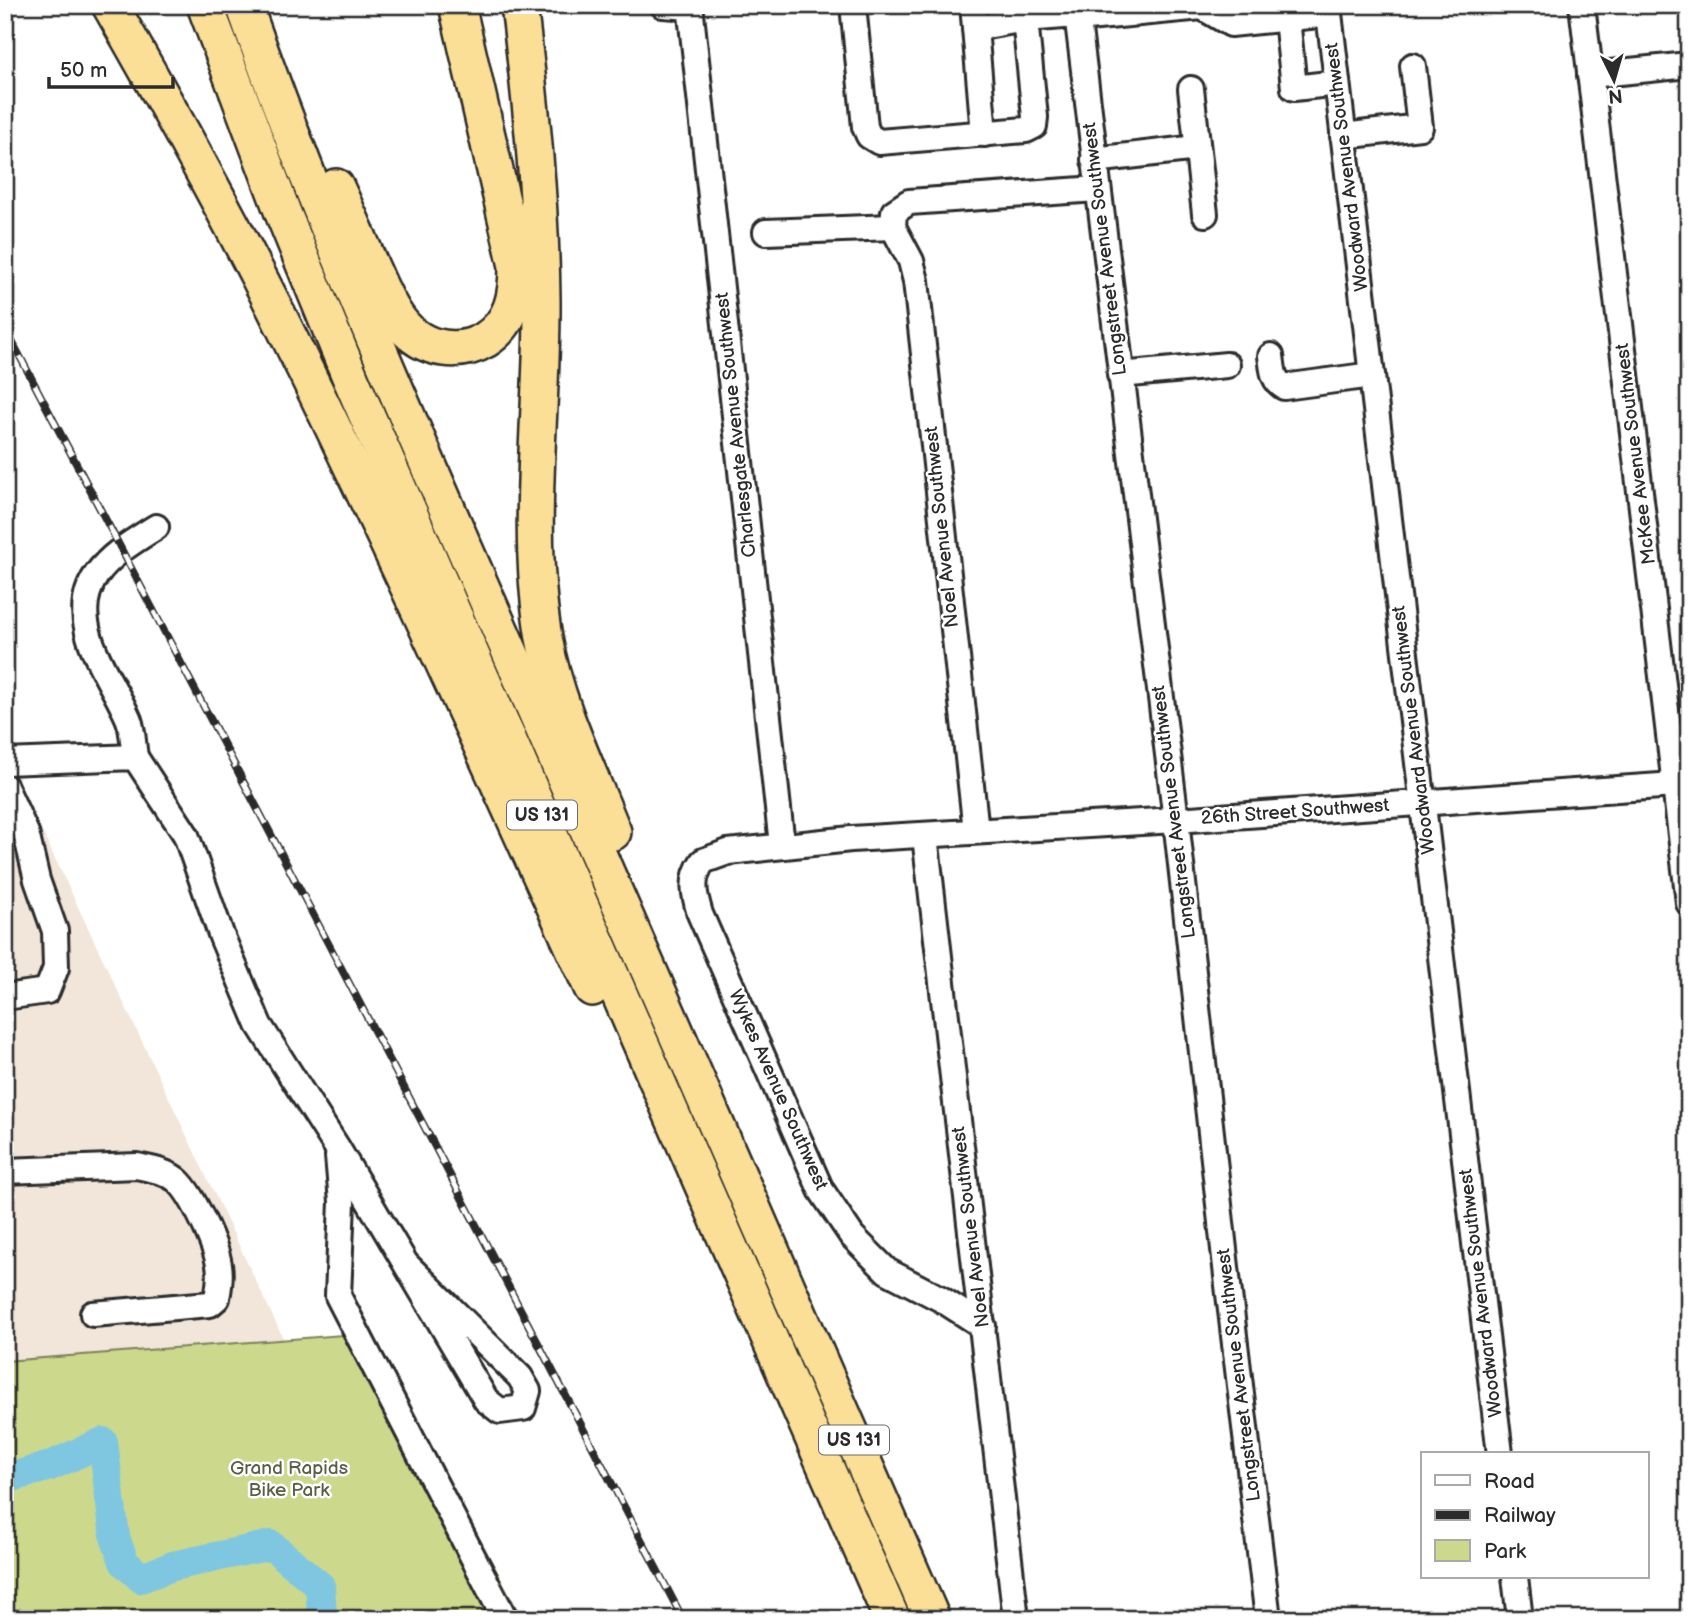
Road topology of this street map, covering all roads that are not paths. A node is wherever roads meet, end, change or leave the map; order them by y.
1 (110, 5) edge
2 (205, 5) edge
3 (245, 5) edge
4 (457, 5) edge
5 (519, 5) edge
6 (663, 5) edge
7 (853, 5) edge
8 (1582, 5) edge
9 (691, 6) edge
10 (1328, 10) edge
11 (1024, 12) edge
12 (1077, 13) edge
13 (974, 17) edge
14 (1287, 18) junction
15 (1689, 65) edge
16 (1413, 66) dead end
17 (1590, 75) junction
18 (1337, 83) junction
19 (1191, 89) dead end
20 (984, 134) junction
21 (1343, 136) junction
22 (1197, 148) junction
23 (1094, 160) junction
24 (1097, 189) junction
25 (1205, 215) dead end
26 (892, 227) junction
27 (766, 232) dead end
28 (1271, 356) dead end
29 (1227, 365) dead end
30 (1120, 374) junction
31 (1372, 375) junction
32 (156, 527) dead end
33 (135, 757) junction
34 (5, 762) edge
35 (1682, 784) edge
36 (5, 787) edge
37 (1423, 803) junction
38 (1176, 820) junction
39 (975, 831) junction
40 (925, 836) junction
41 (782, 845) junction
42 (698, 868) joint
43 (1689, 902) edge
44 (5, 997) edge
45 (338, 1149) junction
46 (5, 1171) edge
47 (776, 1261) junction
48 (406, 1264) junction
49 (93, 1314) dead end
50 (983, 1326) junction
51 (766, 1329) junction
52 (1500, 1452) edge
53 (1515, 1578) edge
54 (505, 1619) edge
55 (892, 1619) edge
56 (932, 1619) edge
57 (1016, 1619) edge
58 (1268, 1619) edge
59 (1520, 1619) edge

1 - 51 highway
2 - 51 highway, US 131
3 - 4 highway
3 - 47 highway, US 131
5 - 47 highway
6 - 9 street
7 - 20 street
8 - 17 street, McKee Avenue Southwest
9 - 41 street, Charlesgate Avenue Southwest
10 - 14 street
10 - 18 street, Woodward Avenue Southwest
11 - 12 street
11 - 13 street
11 - 20 street
12 - 14 street
12 - 23 street, Longstreet Avenue Southwest
13 - 20 street
14 - 18 street
15 - 17 street
16 - 21 street
17 - 35 street, McKee Avenue Southwest
18 - 21 street, Woodward Avenue Southwest
19 - 22 street
21 - 31 street, Woodward Avenue Southwest
22 - 23 street
22 - 25 street
23 - 24 street, Longstreet Avenue Southwest
24 - 26 street
24 - 30 street, Longstreet Avenue Southwest
26 - 27 street
26 - 39 street, Noel Avenue Southwest
28 - 31 street
29 - 30 street
30 - 38 street, Longstreet Avenue Southwest
31 - 37 street, Woodward Avenue Southwest
32 - 33 street
33 - 34 street
33 - 45 street
35 - 37 street, 26th Street Southwest
35 - 43 street, McKee Avenue Southwest
36 - 44 street
37 - 38 street, 26th Street Southwest
37 - 52 street, Woodward Avenue Southwest
38 - 39 street, 26th Street Southwest
38 - 58 street, Longstreet Avenue Southwest
39 - 40 street, 26th Street Southwest
40 - 41 street, 26th Street Southwest
40 - 50 street, Noel Avenue Southwest
41 - 42 street, 26th Street Southwest
42 - 50 street, Wykes Avenue Southwest
45 - 48 street
45 - 54 street
46 - 49 street
47 - 56 highway, US 131
48 - 48 street
50 - 57 street, Noel Avenue Southwest
51 - 55 highway, US 131
53 - 59 street

